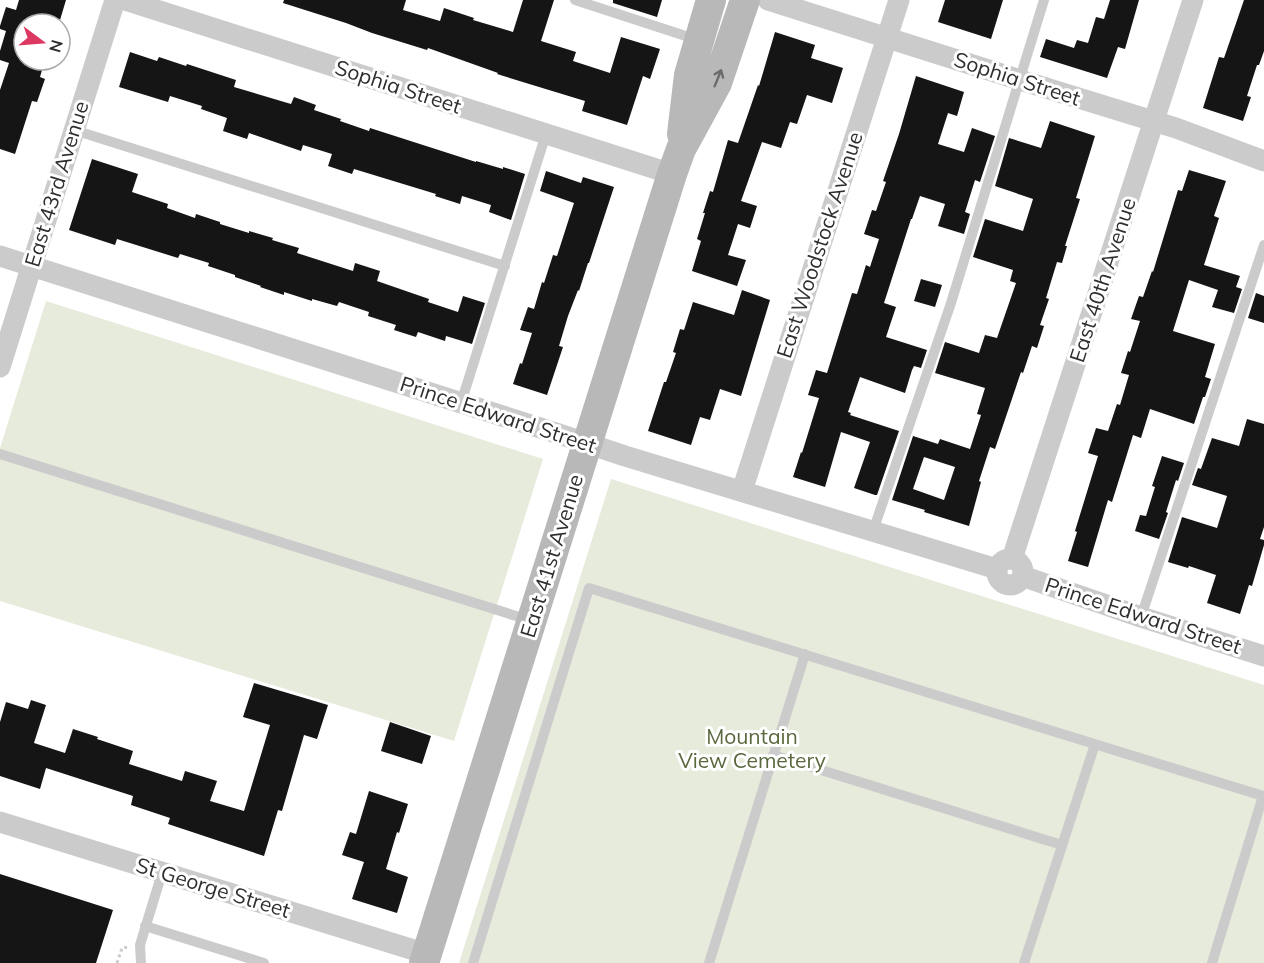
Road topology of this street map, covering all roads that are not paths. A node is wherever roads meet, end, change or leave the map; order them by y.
1 (115, 0) edge
2 (125, 0) edge
3 (575, 0) edge
4 (711, 0) edge
5 (745, 0) edge
6 (768, 0) edge
7 (899, 0) edge
8 (1044, 0) edge
9 (1193, 0) edge
10 (887, 38) junction
11 (699, 40) junction
12 (1020, 80) junction
13 (1155, 122) junction
14 (74, 130) junction
15 (546, 134) junction
16 (676, 161) junction
17 (1264, 161) edge
18 (1264, 245) edge
19 (0, 256) edge
20 (32, 266) junction
21 (504, 266) junction
22 (0, 368) edge
23 (461, 403) junction
24 (587, 444) junction
25 (0, 454) edge
26 (742, 491) junction
27 (873, 531) junction
28 (1011, 568) junction
29 (1141, 617) junction
30 (532, 621) junction
31 (805, 654) junction
32 (1264, 656) edge
33 (1095, 744) junction
34 (773, 755) junction
35 (0, 822) edge
36 (1062, 845) junction
37 (162, 873) junction
38 (145, 926) junction
39 (428, 959) edge
40 (141, 963) edge
41 (264, 963) edge
42 (473, 963) edge
43 (709, 963) edge
44 (1024, 963) edge
45 (1212, 963) edge

1 - 14 street, East 43rd Avenue
2 - 15 street, Sophia Street
3 - 11 lane
4 - 11 main road, East 41st Avenue
16 -> 5 main road, East 41st Avenue
6 - 10 street, Sophia Street
7 - 10 street, East Woodstock Avenue
8 - 12 lane
9 - 13 street, East 40th Avenue
10 - 12 street, Sophia Street
10 - 26 street, East Woodstock Avenue
11 - 16 main road, East 41st Avenue
12 - 13 street, Sophia Street
12 - 27 lane
13 - 17 street, Sophia Street
13 - 28 street, East 40th Avenue
14 - 20 street, East 43rd Avenue
14 - 21 lane
15 - 16 street, Sophia Street
15 - 21 lane
16 - 24 main road, East 41st Avenue
18 - 29 lane
19 - 20 street, Prince Edward Street
20 - 22 street, East 43rd Avenue
20 - 23 street, Prince Edward Street
21 - 23 lane
23 - 24 street, Prince Edward Street
24 - 26 street, Prince Edward Street
24 - 30 main road, East 41st Avenue
25 - 30 lane
26 - 27 street, Prince Edward Street
27 - 28 street, Prince Edward Street
28 - 29 street, Prince Edward Street
29 - 32 street, Prince Edward Street
30 - 39 main road, East 41st Avenue
31 - 33 lane
31 - 34 lane
31 - 42 lane
33 - 36 lane
33 - 45 lane
34 - 36 lane
34 - 43 lane
35 - 37 street, St George Street
36 - 44 lane
37 - 38 lane
37 - 39 street, St George Street
38 - 40 lane
38 - 41 lane

